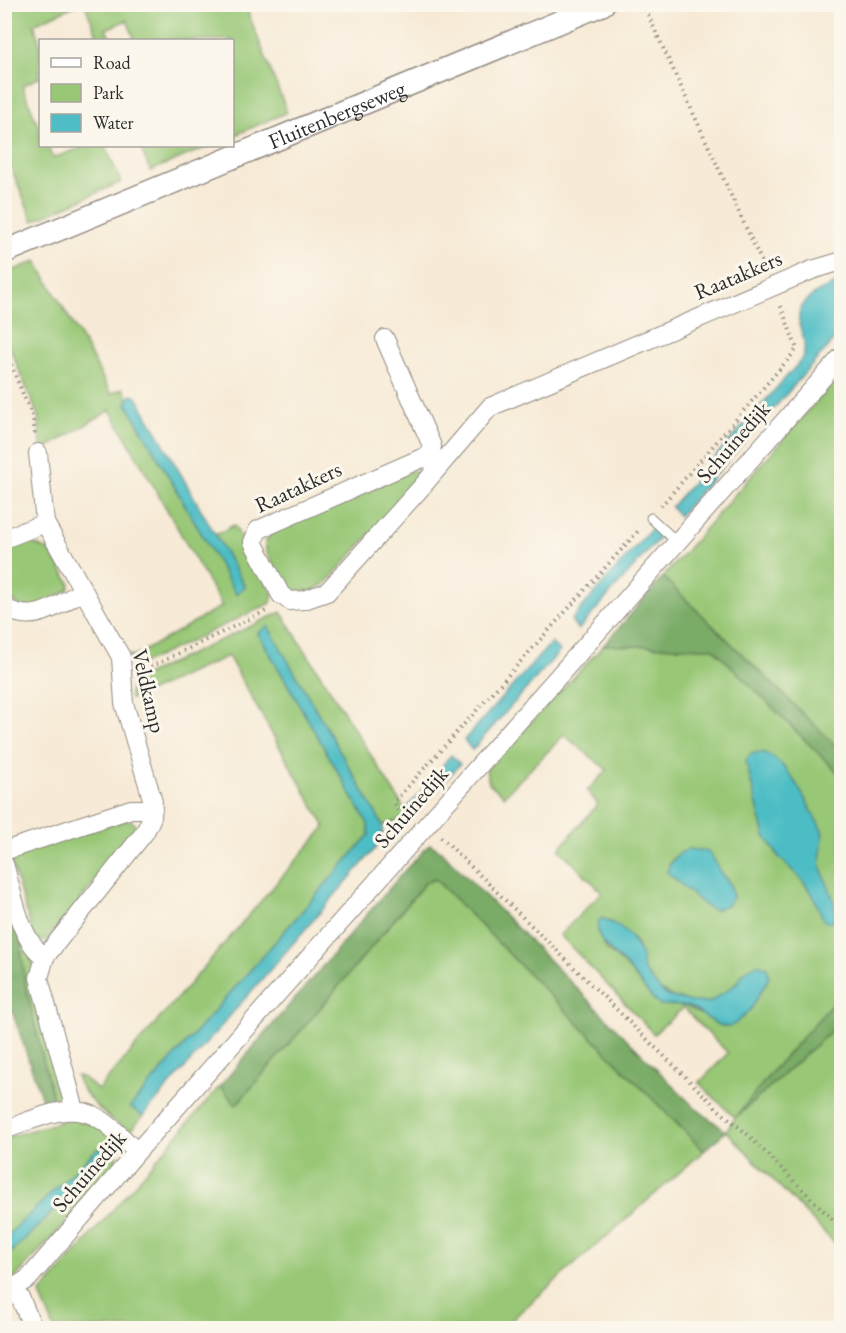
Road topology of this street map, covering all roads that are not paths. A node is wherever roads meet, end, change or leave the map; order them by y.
1 (603, 4) edge
2 (4, 252) edge
3 (842, 261) edge
4 (385, 339) dead end
5 (842, 356) edge
6 (38, 453) road end
7 (436, 461) junction
8 (651, 518) road end
9 (45, 523) junction
10 (4, 539) edge
11 (677, 542) junction
12 (83, 591) junction
13 (4, 607) edge
14 (153, 809) junction
15 (4, 851) edge
16 (4, 864) edge
17 (45, 957) junction
18 (75, 1110) junction
19 (4, 1130) edge
20 (137, 1152) junction
21 (10, 1291) edge
22 (33, 1329) edge

1 - 2 street, Fluitenbergseweg
3 - 7 street, Raatakkers
4 - 7 street
5 - 11 street, Schuinedijk
6 - 9 street, Veldkamp
7 - 7 street, Raatakkers
8 - 11 lane
9 - 10 street
9 - 12 street, Veldkamp
11 - 20 street, Schuinedijk
12 - 13 street
12 - 14 street, Veldkamp
14 - 15 street
14 - 17 street
16 - 17 street
17 - 18 street
18 - 19 street
18 - 20 street
20 - 21 street, Schuinedijk
21 - 22 street, Schuinedijk

